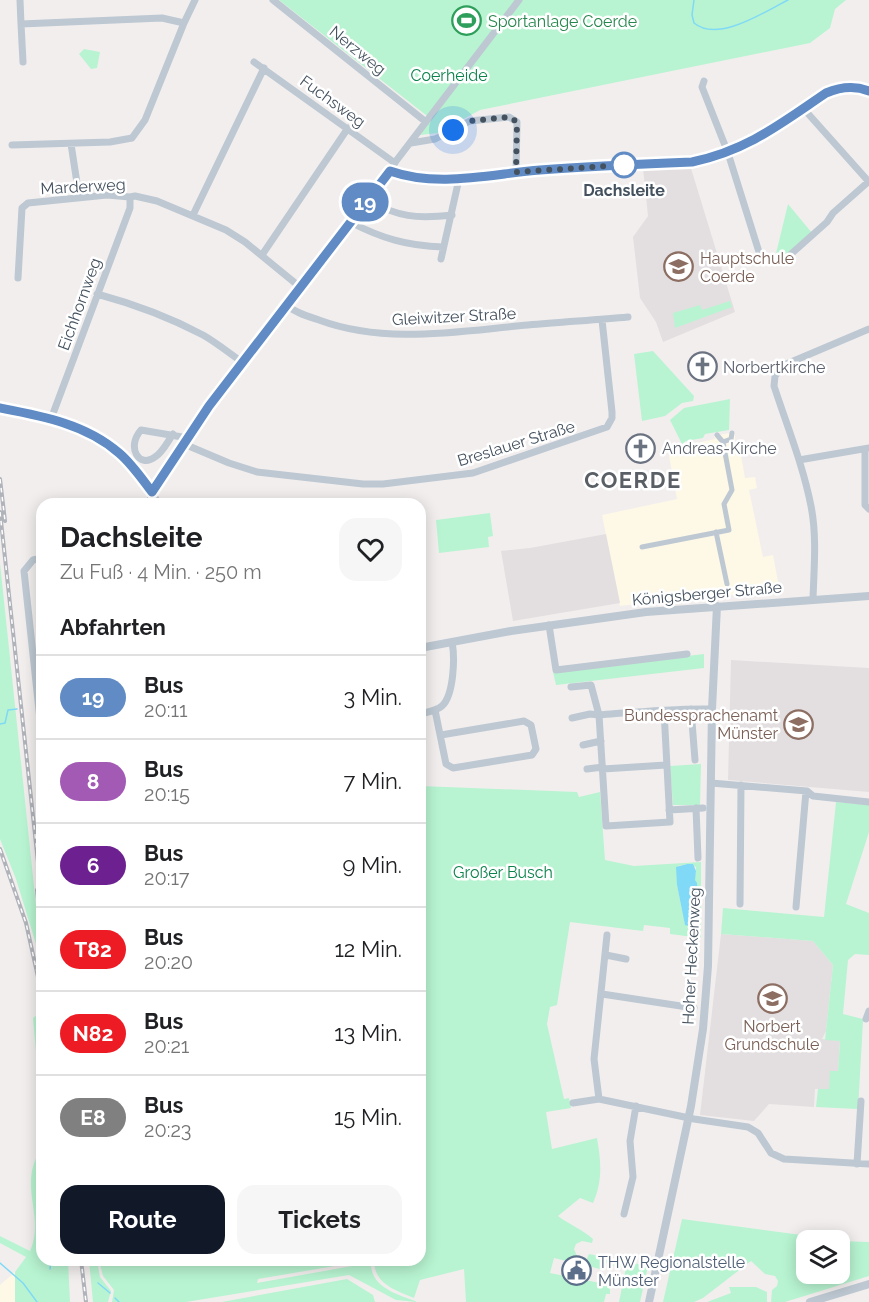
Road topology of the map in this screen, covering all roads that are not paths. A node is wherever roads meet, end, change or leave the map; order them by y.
1 (20, 0) edge
2 (195, 0) edge
3 (273, 0) edge
4 (519, 0) edge
5 (184, 23) junction
6 (21, 24) junction
7 (23, 62) dead end
8 (254, 62) dead end
9 (264, 68) junction
10 (704, 81) dead end
11 (869, 91) edge
12 (803, 108) junction
13 (426, 122) junction
14 (348, 128) junction
15 (411, 143) junction
16 (71, 144) junction
17 (12, 146) dead end
18 (728, 153) junction
19 (396, 163) junction
20 (390, 171) junction
21 (516, 172) junction
22 (459, 179) junction
23 (868, 182) edge
24 (79, 196) junction
25 (130, 197) junction
26 (366, 200) junction
27 (193, 215) junction
28 (452, 215) junction
29 (350, 222) junction
30 (443, 247) junction
31 (759, 252) dead end
32 (790, 254) dead end
33 (262, 255) junction
34 (441, 259) dead end
35 (18, 278) dead end
36 (300, 287) junction
37 (97, 294) junction
38 (286, 305) junction
39 (628, 317) dead end
40 (602, 320) junction
41 (869, 329) edge
42 (242, 362) junction
43 (0, 408) edge
44 (51, 419) junction
45 (732, 433) dead end
46 (173, 434) junction
47 (717, 435) dead end
48 (186, 441) junction
49 (723, 442) junction
50 (867, 449) edge
51 (798, 460) junction
52 (152, 492) junction
53 (150, 498) edge
54 (155, 498) edge
55 (869, 509) edge
56 (716, 532) junction
57 (642, 547) dead end
58 (36, 559) edge
59 (727, 584) dead end
60 (869, 596) edge
61 (813, 599) junction
62 (717, 606) junction
63 (549, 626) junction
64 (452, 642) junction
65 (426, 647) edge
66 (687, 654) dead end
67 (36, 682) edge
68 (570, 687) dead end
69 (692, 709) junction
70 (712, 709) junction
71 (435, 710) junction
72 (664, 711) junction
73 (426, 712) edge
74 (599, 715) junction
75 (572, 718) dead end
76 (441, 735) junction
77 (601, 741) junction
78 (583, 745) dead end
79 (695, 760) dead end
80 (666, 765) junction
81 (603, 768) junction
82 (586, 769) dead end
83 (711, 783) junction
84 (741, 785) junction
85 (806, 791) junction
86 (869, 802) edge
87 (669, 810) junction
88 (698, 858) dead end
89 (740, 904) dead end
90 (796, 907) dead end
91 (607, 935) dead end
92 (606, 955) junction
93 (626, 959) dead end
94 (602, 994) junction
95 (694, 1008) dead end
96 (599, 1099) junction
97 (861, 1101) dead end
98 (573, 1103) dead end
99 (636, 1106) junction
100 (688, 1118) junction
101 (857, 1164) junction
102 (869, 1164) edge
103 (624, 1214) dead end
104 (869, 1284) edge
105 (649, 1302) edge
106 (810, 1302) edge

1 - 6 street
2 - 5 street
3 - 13 street, Nerzweg
4 - 13 street
5 - 6 street
5 - 16 street
6 - 7 street
8 - 9 street, Fuchsweg
9 - 14 street, Fuchsweg
9 - 27 street
10 - 18 street
11 - 12 street
12 - 18 street
12 - 23 street
13 - 15 street
14 - 19 street, Fuchsweg
14 - 33 street
15 - 19 street
15 - 21 street
16 - 17 street
16 - 24 street
18 - 21 street
18 - 31 street
19 - 20 street
20 - 22 street
20 - 26 street
21 - 22 street
22 - 28 street
23 - 32 street
24 - 25 street, Marderweg
24 - 35 street, Marderweg
25 - 27 street, Marderweg
25 - 37 street, Eichhornweg
26 - 28 street
26 - 29 street
27 - 33 street, Marderweg
28 - 30 street
29 - 30 street
29 - 36 street
30 - 34 street
33 - 36 street, Marderweg
36 - 38 street
37 - 42 street
37 - 44 street, Eichhornweg
38 - 40 street, Gleiwitzer Straße
38 - 42 street
39 - 40 street, Gleiwitzer Straße
40 - 48 street, Breslauer Straße
41 - 51 street
42 - 48 street
43 - 44 street
44 - 52 street
45 - 49 street
46 - 46 street
46 - 48 street
47 - 49 street
48 - 52 street
49 - 56 street
50 - 51 street
50 - 55 street
51 - 61 street
52 - 53 street
52 - 54 street
56 - 57 street
56 - 59 street
58 - 67 street
60 - 61 street, Königsberger Straße
61 - 62 street, Königsberger Straße
62 - 63 street, Königsberger Straße
62 - 70 street, Hoher Heckenweg
63 - 64 street, Königsberger Straße
63 - 66 street
64 - 65 street, Königsberger Straße
64 - 71 street
68 - 74 street
69 - 70 street
69 - 72 street
69 - 79 street
70 - 83 street, Hoher Heckenweg
71 - 73 street
71 - 76 street
72 - 74 street
72 - 80 street
74 - 75 street
74 - 77 street
76 - 76 street
77 - 78 street
77 - 81 street
80 - 81 street
80 - 87 street
81 - 82 street
81 - 87 street
83 - 84 street
83 - 100 street, Hoher Heckenweg
84 - 85 street
84 - 89 street
85 - 86 street
85 - 90 street
87 - 88 street
91 - 92 street
92 - 93 street
92 - 94 street
94 - 95 street, Hoher Heckenweg
94 - 96 street
96 - 98 street
96 - 99 street
97 - 101 street
99 - 100 street
99 - 103 street
100 - 101 street
100 - 105 street, Hoher Heckenweg
101 - 102 street
104 - 106 street

